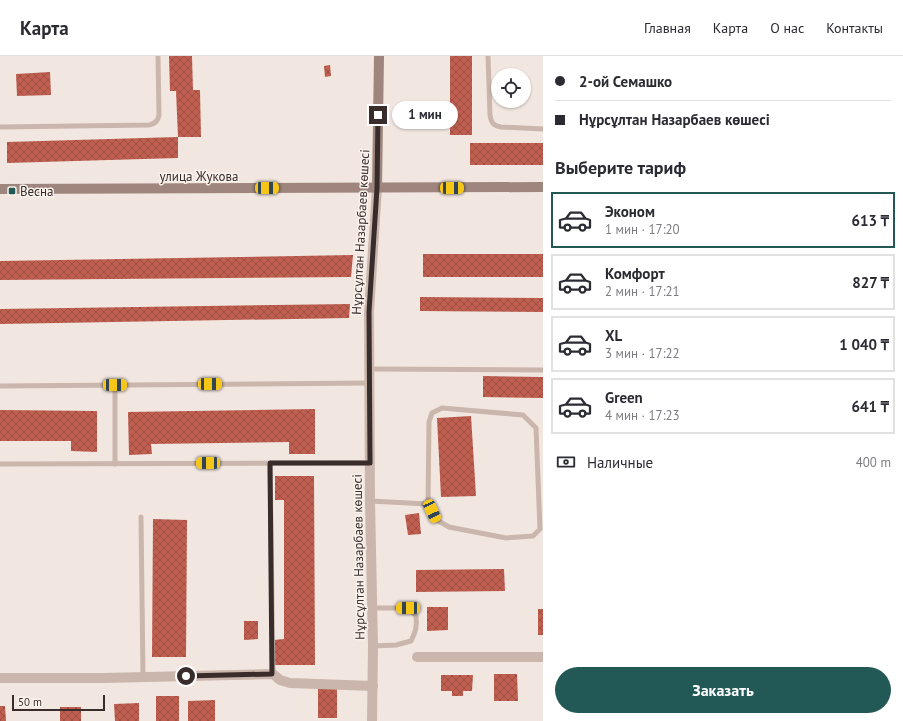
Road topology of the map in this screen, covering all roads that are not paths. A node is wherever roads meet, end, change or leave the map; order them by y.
1 (158, 56) edge
2 (379, 56) edge
3 (488, 56) edge
4 (0, 127) edge
5 (543, 129) edge
6 (543, 187) edge
7 (377, 188) junction
8 (0, 189) edge
9 (369, 369) junction
10 (543, 370) edge
11 (369, 384) junction
12 (115, 385) junction
13 (0, 386) edge
14 (270, 463) junction
15 (370, 463) junction
16 (0, 464) edge
17 (115, 464) junction
18 (370, 501) junction
19 (428, 504) junction
20 (141, 517) dead end
21 (372, 608) junction
22 (373, 646) junction
23 (417, 657) dead end
24 (543, 657) edge
25 (272, 674) junction
26 (142, 677) junction
27 (0, 678) edge
28 (372, 686) junction
29 (372, 721) edge

1 - 4 lane
2 - 7 main road, Нұрсұлтан Назарбаев көшесі
3 - 5 lane
6 - 7 main road, улица Жукова
7 - 8 main road, улица Жукова
7 - 9 street, Нұрсұлтан Назарбаев көшесі
9 - 10 lane
9 - 11 street, Нұрсұлтан Назарбаев көшесі
11 - 12 lane
11 - 15 street, Нұрсұлтан Назарбаев көшесі
12 - 13 lane
12 - 17 lane
14 - 15 lane
14 - 17 lane
14 - 25 lane
15 - 18 street, Нұрсұлтан Назарбаев көшесі
16 - 17 lane
18 - 19 lane
18 - 21 street, Нұрсұлтан Назарбаев көшесі
19 - 19 lane
20 - 26 lane
21 - 22 street, Нұрсұлтан Назарбаев көшесі
21 - 22 lane
22 - 28 street, Нұрсұлтан Назарбаев көшесі
23 - 24 street
25 - 26 street
25 - 28 street
26 - 27 street
28 - 29 street, Нұрсұлтан Назарбаев көшесі

